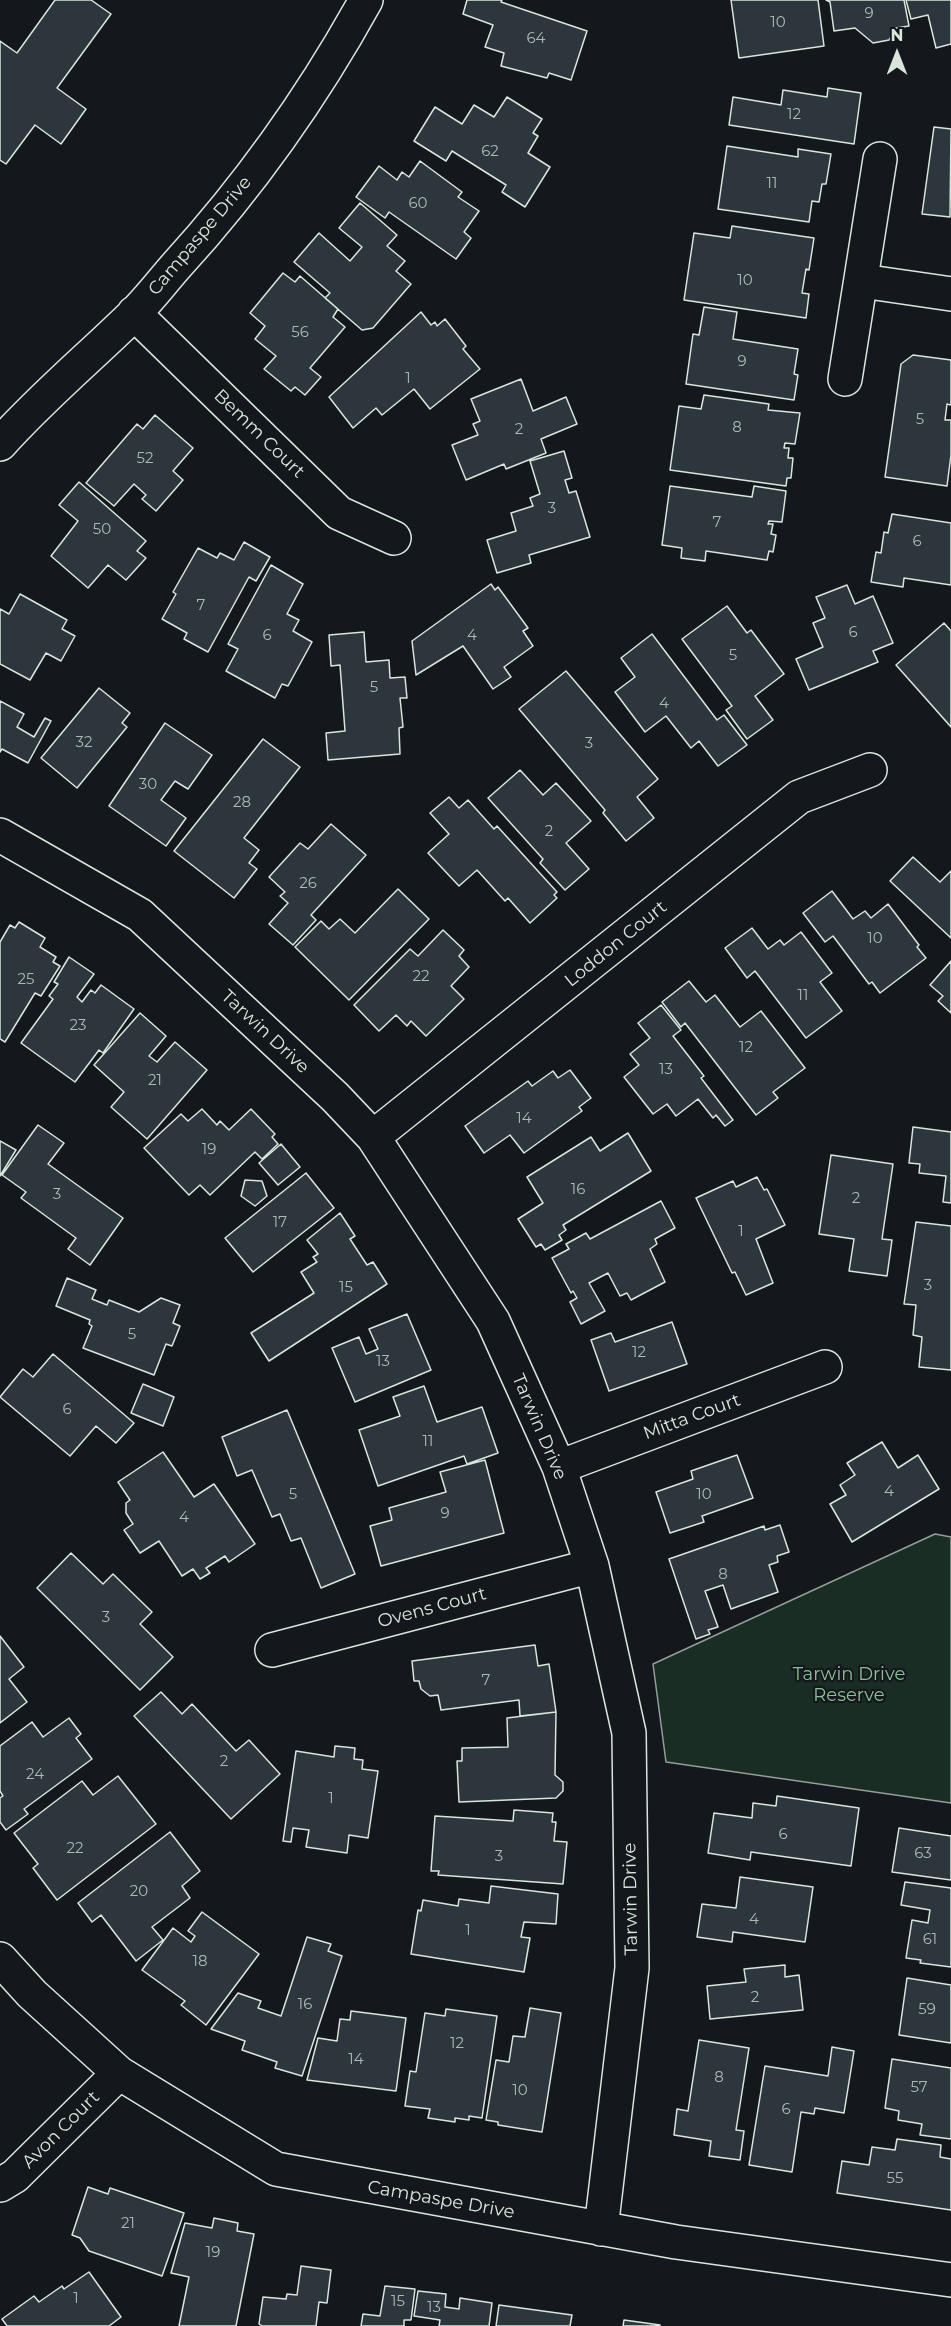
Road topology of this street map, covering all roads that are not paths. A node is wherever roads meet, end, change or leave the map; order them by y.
1 (366, 0) edge
2 (880, 159) dead end
3 (862, 281) junction
4 (951, 294) edge
5 (134, 313) junction
6 (845, 379) dead end
7 (0, 444) edge
8 (394, 538) dead end
9 (870, 770) dead end
10 (0, 835) edge
11 (373, 1137) junction
12 (825, 1367) dead end
13 (559, 1467) junction
14 (592, 1566) junction
15 (272, 1650) dead end
16 (0, 1959) edge
17 (119, 2073) junction
18 (0, 2186) edge
19 (601, 2229) junction
20 (951, 2280) edge

1 - 5 street, Campaspe Drive
2 - 3 street
3 - 4 street
3 - 6 street
5 - 7 street, Campaspe Drive
5 - 8 street, Bemm Court
9 - 11 street, Loddon Court
10 - 11 street, Tarwin Drive
11 - 13 street, Tarwin Drive
12 - 13 street, Mitta Court
13 - 14 street, Tarwin Drive
14 - 15 street, Ovens Court
14 - 19 street, Tarwin Drive
16 - 17 street, Campaspe Drive
17 - 18 street, Avon Court
17 - 19 street, Campaspe Drive
19 - 20 street, Campaspe Drive

